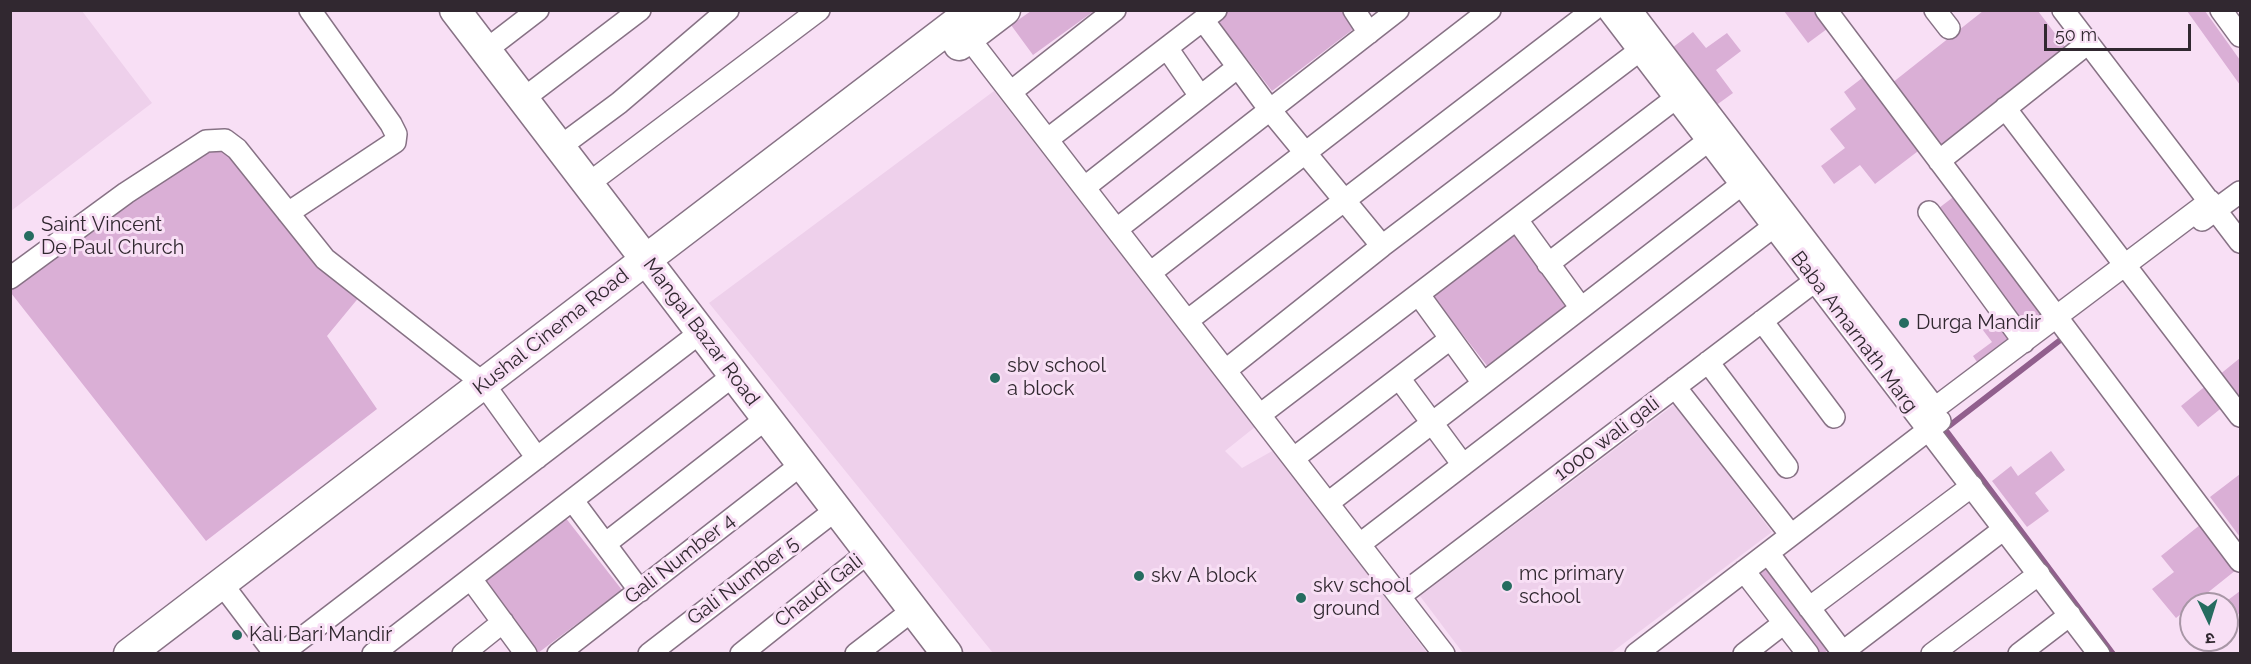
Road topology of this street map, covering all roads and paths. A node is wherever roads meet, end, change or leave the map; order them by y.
1 (310, 10) edge
2 (455, 10) edge
3 (538, 10) edge
4 (640, 10) edge
5 (819, 10) edge
6 (1005, 10) edge
7 (1115, 10) edge
8 (1354, 10) edge
9 (1398, 10) edge
10 (1490, 10) edge
11 (1593, 10) edge
12 (1608, 10) edge
13 (1631, 10) edge
14 (1826, 10) edge
15 (1935, 10) edge
16 (2063, 10) edge
17 (2221, 10) edge
18 (721, 13) edge
19 (1210, 15) edge
20 (966, 23) edge
21 (1949, 28) dead end
22 (1370, 33) junction
23 (2241, 36) edge
24 (2088, 43) junction
25 (1167, 48) junction
26 (486, 50) junction
27 (1639, 51) junction
28 (1238, 67) junction
29 (1012, 91) junction
30 (1200, 96) junction
31 (1676, 98) junction
32 (523, 99) junction
33 (2005, 108) junction
34 (1270, 110) junction
35 (1048, 140) junction
36 (1708, 141) junction
37 (561, 146) junction
38 (1305, 154) junction
39 (1939, 160) junction
40 (588, 184) junction
41 (1741, 185) junction
42 (1085, 187) junction
43 (2241, 192) edge
44 (1346, 200) junction
45 (2213, 205) junction
46 (1929, 212) dead end
47 (288, 213) junction
48 (1517, 220) junction
49 (1773, 227) junction
50 (1116, 229) junction
51 (2241, 242) edge
52 (1382, 246) junction
53 (1548, 264) junction
54 (651, 266) junction
55 (2128, 269) junction
56 (1150, 273) junction
57 (10, 278) edge
58 (1815, 281) junction
59 (1419, 295) junction
60 (1581, 308) junction
61 (1187, 321) junction
62 (1762, 321) junction
63 (2060, 322) junction
64 (701, 332) junction
65 (1450, 339) junction
66 (1872, 342) junction
67 (2024, 342) junction
68 (1708, 362) junction
69 (1226, 370) junction
70 (734, 375) junction
71 (1399, 378) junction
72 (1483, 383) junction
73 (1675, 387) junction
74 (489, 391) junction
75 (1261, 414) junction
76 (2241, 416) edge
77 (1834, 417) dead end
78 (767, 418) junction
79 (1431, 423) junction
80 (1929, 430) junction
81 (537, 458) junction
82 (1294, 458) junction
83 (802, 464) junction
84 (1463, 465) junction
85 (1787, 467) dead end
86 (1972, 486) junction
87 (573, 501) junction
88 (1328, 502) junction
89 (837, 509) junction
90 (2004, 529) junction
91 (1791, 535) junction
92 (606, 544) junction
93 (1360, 544) junction
94 (870, 551) junction
95 (1768, 553) junction
96 (2241, 561) edge
97 (1744, 572) junction
98 (2038, 574) junction
99 (471, 579) junction
100 (640, 591) junction
101 (228, 592) junction
102 (1400, 596) junction
103 (1809, 608) junction
104 (914, 610) junction
105 (2070, 615) junction
106 (503, 622) junction
107 (1784, 623) junction
108 (943, 652) edge
109 (2024, 652) edge
110 (1842, 653) edge
111 (129, 654) edge
112 (161, 654) edge
113 (275, 654) edge
114 (281, 654) edge
115 (373, 654) edge
116 (463, 654) edge
117 (526, 654) edge
118 (558, 654) edge
119 (648, 654) edge
120 (741, 654) edge
121 (856, 654) edge
122 (1444, 654) edge
123 (1636, 654) edge
124 (1744, 654) edge
125 (1809, 654) edge
126 (1932, 654) edge
127 (2099, 654) edge

1 - 47 street
2 - 26 street, Mangal Bazar Road
3 - 26 street
4 - 32 street
5 - 40 street
6 - 20 street, Kushal Cinema Road
7 - 29 street
8 - 22 street
9 - 22 street
10 - 38 street
11 - 44 street
12 - 27 street, Baba Amarnath Marg
13 - 66 street
14 - 39 street
15 - 21 street
16 - 24 street
17 - 23 street
18 - 37 street
19 - 25 street
19 - 28 street
20 - 29 street
20 - 54 street, Kushal Cinema Road
22 - 34 street
24 - 33 street
24 - 45 street
25 - 30 street
25 - 35 street
26 - 32 street, Mangal Bazar Road
27 - 31 street, Baba Amarnath Marg
27 - 52 street
28 - 30 street
28 - 34 street
29 - 35 street
30 - 42 street
31 - 36 street, Baba Amarnath Marg
31 - 48 street
32 - 37 street, Mangal Bazar Road
33 - 39 street
33 - 55 street
34 - 38 street
34 - 50 street
35 - 42 street
36 - 41 street, Baba Amarnath Marg
36 - 53 street
37 - 40 street, Mangal Bazar Road
38 - 44 street
38 - 56 street
39 - 63 street
40 - 54 street, Mangal Bazar Road
41 - 49 street, Baba Amarnath Marg
41 - 60 street
42 - 50 street
43 - 45 street
44 - 52 street
44 - 61 street
45 - 51 street
45 - 55 street
46 - 67 street
47 - 57 street
47 - 74 street
48 - 53 street
48 - 59 street
49 - 58 street, Baba Amarnath Marg
49 - 84 street
50 - 56 street
52 - 69 street
53 - 60 street
54 - 64 street, Mangal Bazar Road
54 - 74 street, Kushal Cinema Road
55 - 63 street
55 - 76 street
56 - 61 street
58 - 62 street, 1000 wali gali
58 - 66 street, Baba Amarnath Marg
59 - 65 street
59 - 75 street
60 - 72 street
61 - 69 street
62 - 68 street, 1000 wali gali
62 - 77 street
63 - 67 street
63 - 80 street
63 - 96 street
64 - 70 street, Mangal Bazar Road
64 - 81 street
65 - 71 street
65 - 72 street
66 - 67 street
66 - 80 street, Baba Amarnath Marg
68 - 73 street, 1000 wali gali
68 - 85 street
69 - 75 street
70 - 78 street, Mangal Bazar Road
70 - 87 street
71 - 79 street
71 - 82 street
72 - 79 street
73 - 91 street
73 - 102 street, 1000 wali gali
74 - 81 street
74 - 101 street, Kushal Cinema Road
75 - 82 street
78 - 83 street, Mangal Bazar Road
78 - 92 street
79 - 84 street
79 - 88 street
80 - 86 street, Baba Amarnath Marg
80 - 91 street
81 - 114 street
82 - 88 street
83 - 89 street, Mangal Bazar Road
83 - 100 street, Gali Number 4
84 - 93 street
86 - 90 street, Baba Amarnath Marg
86 - 103 street
87 - 92 street
87 - 99 street
88 - 93 street
89 - 94 street, Mangal Bazar Road
89 - 119 street, Gali Number 5
90 - 98 street, Baba Amarnath Marg
90 - 110 street
91 - 95 street
92 - 100 street
93 - 102 street
94 - 104 street, Mangal Bazar Road
94 - 120 street, Chaudi Gali
95 - 97 street
95 - 103 street
97 - 107 street
97 - 123 street
98 - 105 street, Baba Amarnath Marg
98 - 126 street
99 - 106 street
99 - 115 street
100 - 118 street, Gali Number 4
101 - 111 street, Kushal Cinema Road
101 - 112 street, Kushal Cinema Road
101 - 113 street
102 - 122 street
103 - 110 street
104 - 108 street, Mangal Bazar Road
104 - 121 street
105 - 109 street
105 - 127 street, Baba Amarnath Marg
106 - 116 street
106 - 117 street
107 - 124 street
107 - 125 street

